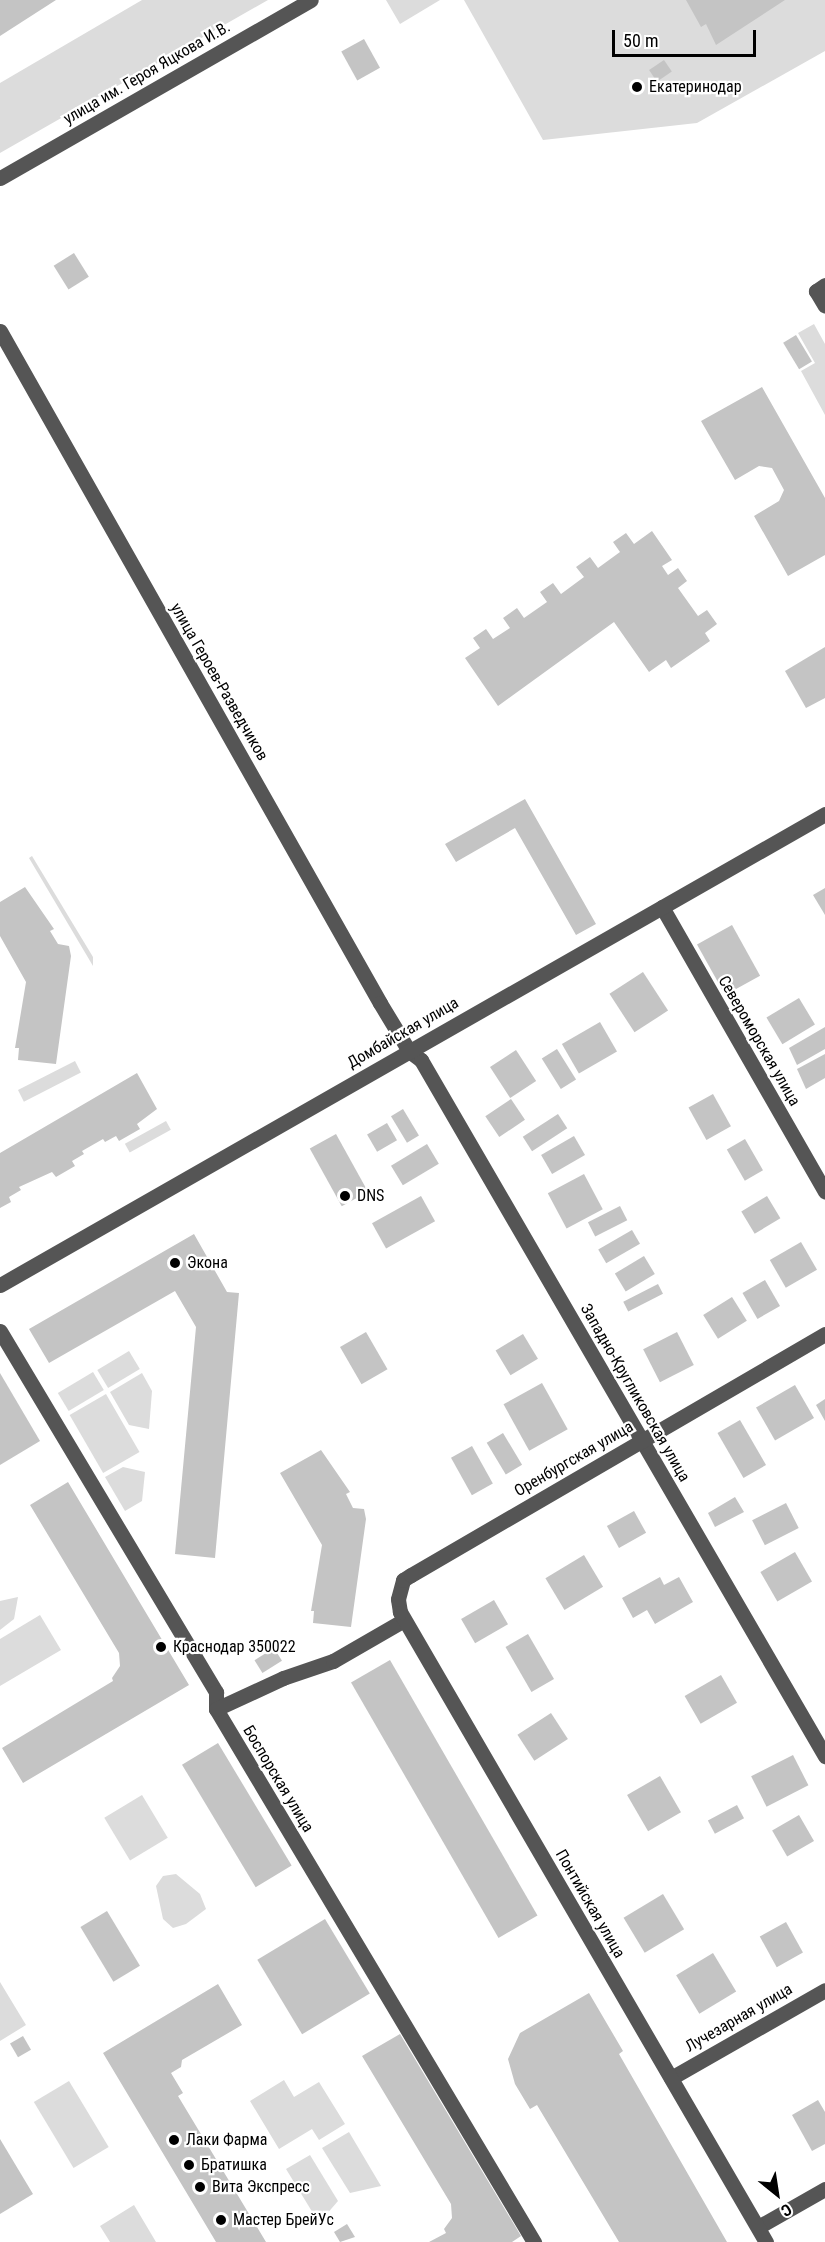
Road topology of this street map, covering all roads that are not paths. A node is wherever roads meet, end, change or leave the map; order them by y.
1 (311, 0) edge
2 (0, 178) edge
3 (825, 285) edge
4 (825, 306) edge
5 (0, 331) edge
6 (825, 814) edge
7 (662, 907) junction
8 (409, 1051) junction
9 (825, 1192) edge
10 (0, 1286) edge
11 (0, 1331) edge
12 (825, 1334) edge
13 (642, 1441) junction
14 (403, 1580) joint
15 (404, 1620) junction
16 (216, 1709) junction
17 (825, 1756) edge
18 (825, 1990) edge
19 (670, 2078) junction
20 (825, 2189) edge
21 (758, 2227) junction
22 (534, 2242) edge
23 (766, 2242) edge

1 - 2 street, улица им. Героя Яцкова И.В.
3 - 4 street
5 - 8 street, улица Героев-Разведчиков
6 - 7 street, Домбайская улица
7 - 8 street, Домбайская улица
7 - 9 street, Североморская улица
8 - 10 street, Домбайская улица
8 - 13 street, Западно-Кругликовская улица
11 - 16 street, Боспорская улица
12 - 13 street, Оренбургская улица
13 - 14 street, Оренбургская улица
13 - 17 street, Западно-Кругликовская улица
14 - 15 street, Понтийская улица
15 - 16 street
15 - 19 street, Понтийская улица
16 - 22 street, Боспорская улица
18 - 19 street, Лучезарная улица
19 - 21 street, Понтийская улица
20 - 21 street
21 - 23 street, Понтийская улица

